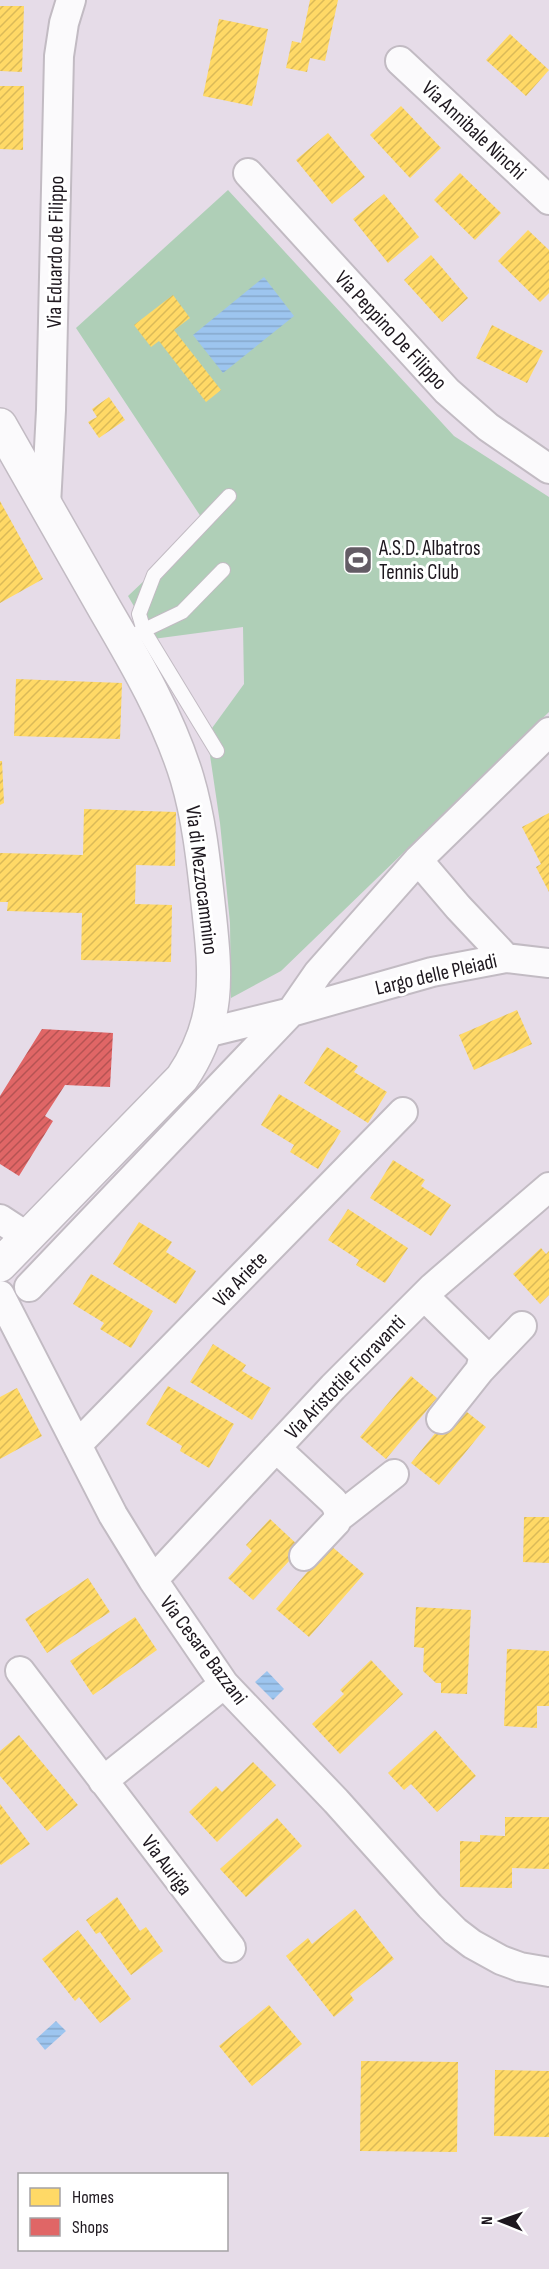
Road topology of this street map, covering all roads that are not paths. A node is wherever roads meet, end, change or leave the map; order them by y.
1 (71, 0) edge
2 (400, 61) dead end
3 (248, 173) dead end
4 (549, 200) edge
5 (0, 425) edge
6 (549, 469) edge
7 (230, 496) dead end
8 (46, 505) junction
9 (223, 570) dead end
10 (134, 635) junction
11 (549, 732) edge
12 (217, 751) dead end
13 (418, 860) junction
14 (506, 958) junction
15 (549, 963) edge
16 (291, 1012) junction
17 (206, 1033) junction
18 (403, 1112) dead end
19 (549, 1187) edge
20 (13, 1228) edge
21 (0, 1265) edge
22 (29, 1287) dead end
23 (0, 1295) edge
24 (424, 1296) junction
25 (522, 1326) dead end
26 (480, 1370) junction
27 (441, 1419) dead end
28 (78, 1445) junction
29 (276, 1448) junction
30 (394, 1474) dead end
31 (339, 1517) junction
32 (304, 1556) dead end
33 (153, 1580) junction
34 (20, 1671) dead end
35 (224, 1684) junction
36 (102, 1781) junction
37 (231, 1948) dead end
38 (549, 1972) edge

1 - 8 street, Via Eduardo de Filippo
2 - 4 street, Via Annibale Ninchi
3 - 6 street, Via Peppino De Filippo
5 - 8 main road, Via di Mezzocammino
7 - 10 lane
8 - 10 main road, Via di Mezzocammino
9 - 10 lane
10 - 12 lane
10 - 17 main road, Via di Mezzocammino
11 - 13 street
13 - 14 street, Largo delle Pleiadi
13 - 16 street
14 - 15 street
14 - 16 street, Largo delle Pleiadi
16 - 17 street, Largo delle Pleiadi
16 - 22 street
17 - 20 main road, Via di Mezzocammino
18 - 28 street, Via Ariete
19 - 24 street, Via Aristotile Fioravanti
20 - 21 main road, Via di Mezzocammino
23 - 28 street, Via Cesare Bazzani
24 - 26 street
24 - 29 street, Via Aristotile Fioravanti
25 - 26 street
26 - 27 street
28 - 33 street, Via Cesare Bazzani
29 - 31 street
29 - 33 street, Via Aristotile Fioravanti
30 - 31 street
31 - 32 street
33 - 35 street, Via Cesare Bazzani
34 - 36 street, Via Auriga
35 - 36 street
35 - 38 street, Via Cesare Bazzani
36 - 37 street, Via Auriga

